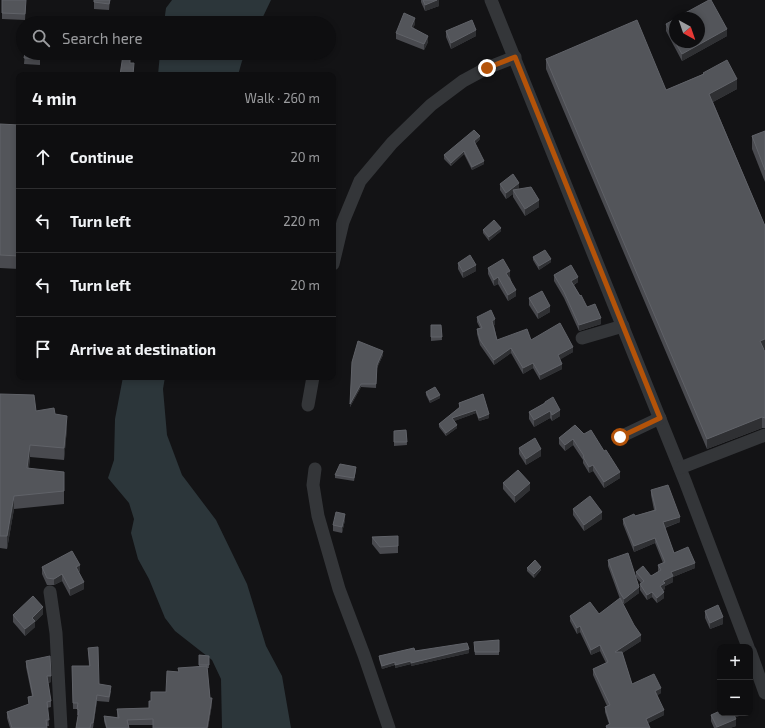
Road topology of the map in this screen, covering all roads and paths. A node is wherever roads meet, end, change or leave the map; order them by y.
1 (491, 0) edge
2 (515, 57) junction
3 (336, 251) edge
4 (623, 326) junction
5 (582, 338) dead end
6 (312, 380) edge
7 (308, 405) dead end
8 (660, 418) junction
9 (765, 435) edge
10 (620, 437) dead end
11 (680, 468) junction
12 (315, 469) dead end
13 (50, 592) dead end
14 (747, 644) edge
15 (753, 660) edge
16 (765, 693) edge
17 (61, 728) edge
18 (389, 728) edge

1 - 2 street
2 - 3 street
2 - 4 street
4 - 5 street
4 - 8 street
6 - 7 street
8 - 10 street
8 - 11 street
9 - 11 street
11 - 14 street
12 - 18 street
13 - 17 street
15 - 16 street

